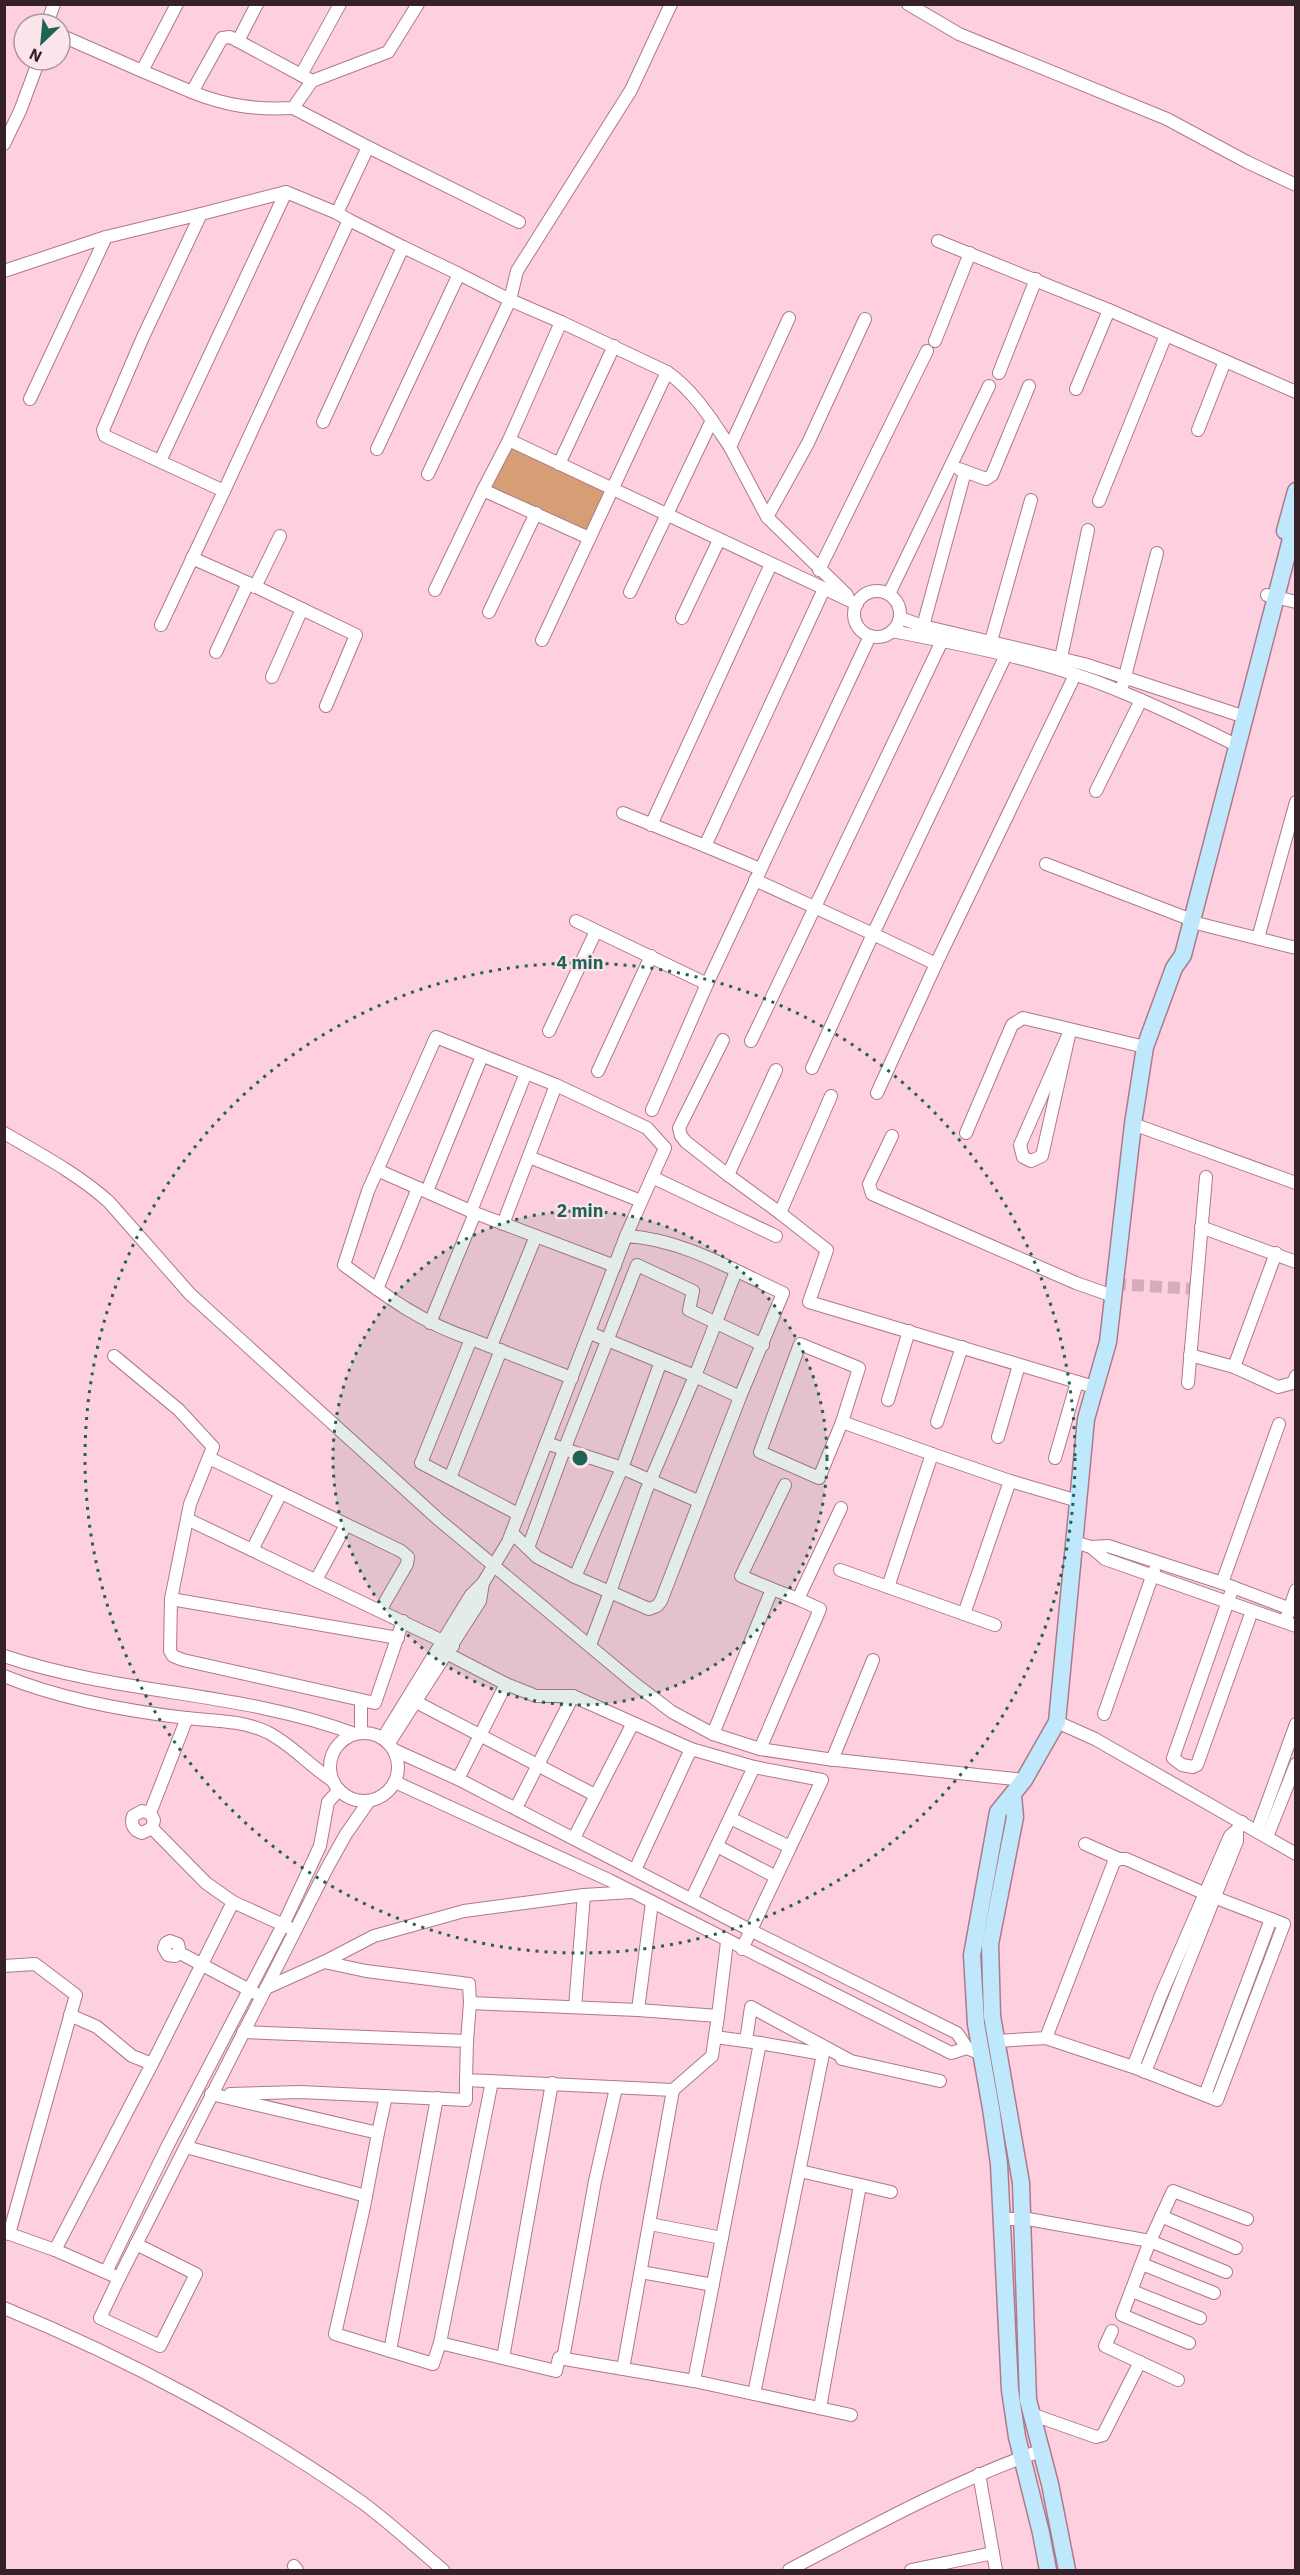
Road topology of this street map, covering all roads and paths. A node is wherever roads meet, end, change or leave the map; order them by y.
1 (177, 4) edge
2 (257, 4) edge
3 (340, 4) edge
4 (418, 4) edge
5 (670, 4) edge
6 (908, 4) edge
7 (72, 40) edge
8 (238, 41) junction
9 (142, 71) junction
10 (35, 72) edge
11 (307, 78) junction
12 (192, 92) junction
13 (293, 108) junction
14 (4, 144) edge
15 (368, 147) junction
16 (1296, 185) edge
17 (286, 192) junction
18 (337, 213) junction
19 (201, 214) junction
20 (349, 220) junction
21 (519, 222) dead end
22 (106, 237) junction
23 (938, 241) dead end
24 (403, 247) junction
25 (970, 253) junction
26 (4, 270) edge
27 (459, 274) junction
28 (1036, 279) junction
29 (510, 300) junction
30 (1109, 310) junction
31 (789, 318) dead end
32 (865, 319) dead end
33 (561, 322) junction
34 (1166, 335) junction
35 (614, 346) junction
36 (1226, 361) junction
37 (667, 372) junction
38 (999, 373) dead end
39 (988, 386) dead end
40 (1029, 386) dead end
41 (1076, 389) dead end
42 (1296, 392) edge
43 (30, 399) dead end
44 (712, 420) junction
45 (322, 422) dead end
46 (1198, 430) dead end
47 (508, 440) junction
48 (730, 447) junction
49 (377, 449) dead end
50 (160, 462) junction
51 (559, 464) junction
52 (951, 465) junction
53 (965, 472) junction
54 (428, 474) dead end
55 (612, 489) junction
56 (483, 490) junction
57 (224, 491) junction
58 (1296, 491) edge
59 (1031, 500) dead end
60 (1099, 501) dead end
61 (536, 513) junction
62 (666, 515) junction
63 (767, 517) junction
64 (1296, 520) edge
65 (1088, 530) dead end
66 (280, 536) dead end
67 (590, 538) junction
68 (719, 540) junction
69 (1157, 553) dead end
70 (192, 558) junction
71 (771, 564) junction
72 (819, 570) junction
73 (252, 585) junction
74 (824, 589) junction
75 (435, 590) dead end
76 (630, 592) dead end
77 (889, 594) junction
78 (1271, 597) junction
79 (1296, 602) edge
80 (857, 604) junction
81 (302, 609) junction
82 (489, 612) dead end
83 (682, 618) dead end
84 (900, 618) junction
85 (161, 625) dead end
86 (923, 626) junction
87 (892, 631) junction
88 (870, 636) junction
89 (543, 640) dead end
90 (942, 641) junction
91 (991, 641) junction
92 (216, 652) dead end
93 (1006, 655) junction
94 (1061, 658) junction
95 (1075, 675) junction
96 (272, 677) dead end
97 (1126, 677) junction
98 (1121, 691) junction
99 (1141, 700) junction
100 (326, 706) dead end
101 (1240, 715) junction
102 (1234, 743) junction
103 (1096, 791) dead end
104 (1296, 802) edge
105 (622, 813) dead end
106 (651, 825) junction
107 (705, 846) junction
108 (1046, 864) dead end
109 (757, 875) junction
110 (814, 906) junction
111 (1188, 920) junction
112 (576, 921) dead end
113 (596, 932) junction
114 (873, 934) junction
115 (1258, 938) junction
116 (1296, 948) edge
117 (651, 956) junction
118 (936, 964) junction
119 (707, 984) junction
120 (549, 1031) dead end
121 (1070, 1031) junction
122 (723, 1040) dead end
123 (751, 1041) dead end
124 (1145, 1047) junction
125 (482, 1056) junction
126 (812, 1068) dead end
127 (776, 1070) dead end
128 (598, 1071) dead end
129 (526, 1073) junction
130 (556, 1085) junction
131 (877, 1093) dead end
132 (831, 1096) dead end
133 (652, 1110) dead end
134 (1133, 1124) junction
135 (4, 1133) edge
136 (966, 1133) dead end
137 (892, 1136) dead end
138 (529, 1157) junction
139 (377, 1170) junction
140 (728, 1175) junction
141 (652, 1177) junction
142 (1206, 1177) dead end
143 (1296, 1183) edge
144 (422, 1190) junction
145 (641, 1201) junction
146 (473, 1212) junction
147 (780, 1214) junction
148 (503, 1224) junction
149 (1201, 1227) junction
150 (536, 1236) junction
151 (626, 1236) junction
152 (776, 1236) dead end
153 (1276, 1253) junction
154 (1296, 1262) edge
155 (616, 1264) junction
156 (637, 1265) junction
157 (736, 1271) junction
158 (377, 1289) junction
159 (1113, 1296) junction
160 (717, 1321) junction
161 (430, 1323) junction
162 (909, 1331) junction
163 (590, 1333) junction
164 (471, 1339) junction
165 (608, 1342) junction
166 (763, 1345) junction
167 (962, 1347) junction
168 (496, 1348) junction
169 (1190, 1355) junction
170 (114, 1356) dead end
171 (660, 1364) junction
172 (1019, 1365) junction
173 (1234, 1367) junction
174 (694, 1376) junction
175 (1296, 1376) edge
176 (572, 1378) junction
177 (1077, 1382) junction
178 (1188, 1383) dead end
179 (1094, 1387) junction
180 (740, 1397) junction
181 (888, 1400) dead end
182 (842, 1422) junction
183 (937, 1422) dead end
184 (1279, 1424) dead end
185 (998, 1437) dead end
186 (546, 1443) junction
187 (564, 1450) junction
188 (932, 1454) junction
189 (209, 1458) junction
190 (1055, 1458) dead end
191 (622, 1468) junction
192 (450, 1478) junction
193 (650, 1481) junction
194 (1010, 1481) junction
195 (785, 1485) dead end
196 (281, 1493) junction
197 (698, 1501) junction
198 (1078, 1501) junction
199 (841, 1508) dead end
200 (518, 1514) junction
201 (187, 1519) junction
202 (346, 1525) junction
203 (512, 1533) junction
204 (1074, 1542) junction
205 (1091, 1546) junction
206 (528, 1548) junction
207 (252, 1550) junction
208 (1158, 1561) junction
209 (494, 1567) junction
210 (840, 1570) dead end
211 (1152, 1576) junction
212 (575, 1577) junction
213 (316, 1580) junction
214 (1227, 1585) junction
215 (888, 1587) junction
216 (772, 1589) junction
217 (1296, 1590) edge
218 (610, 1592) junction
219 (171, 1599) junction
220 (798, 1599) junction
221 (1227, 1601) junction
222 (381, 1610) junction
223 (1292, 1610) edge
224 (1252, 1611) junction
225 (964, 1614) junction
226 (404, 1622) junction
227 (1290, 1624) edge
228 (995, 1625) dead end
229 (398, 1638) junction
230 (590, 1645) junction
231 (448, 1646) junction
232 (4, 1656) edge
233 (873, 1660) dead end
234 (4, 1676) edge
235 (506, 1684) junction
236 (151, 1690) junction
237 (573, 1696) junction
238 (361, 1701) junction
239 (416, 1702) junction
240 (148, 1711) junction
241 (1104, 1714) dead end
242 (187, 1718) junction
243 (1056, 1722) junction
244 (633, 1723) junction
245 (1296, 1724) edge
246 (358, 1733) junction
247 (713, 1734) junction
248 (480, 1735) junction
249 (389, 1744) junction
250 (691, 1749) junction
251 (760, 1749) junction
252 (832, 1760) junction
253 (1296, 1764) edge
254 (537, 1765) junction
255 (754, 1767) junction
256 (458, 1779) junction
257 (1024, 1780) junction
258 (395, 1782) junction
259 (336, 1786) junction
260 (596, 1795) junction
261 (1012, 1796) junction
262 (369, 1801) junction
263 (516, 1808) junction
264 (150, 1813) junction
265 (730, 1818) junction
266 (1240, 1826) junction
267 (152, 1828) junction
268 (1262, 1834) junction
269 (574, 1838) junction
270 (1085, 1844) dead end
271 (717, 1846) junction
272 (790, 1847) junction
273 (1296, 1854) edge
274 (1119, 1859) junction
275 (619, 1861) junction
276 (635, 1870) junction
277 (776, 1877) junction
278 (609, 1880) junction
279 (632, 1892) junction
280 (584, 1895) junction
281 (1210, 1896) junction
282 (692, 1898) junction
283 (233, 1902) junction
284 (652, 1902) junction
285 (283, 1925) junction
286 (750, 1930) junction
287 (296, 1931) junction
288 (728, 1942) junction
289 (742, 1949) junction
290 (180, 1953) dead end
291 (324, 1962) junction
292 (202, 1964) junction
293 (4, 1966) edge
294 (259, 1992) junction
295 (470, 2003) junction
296 (575, 2007) junction
297 (638, 2010) junction
298 (70, 2015) junction
299 (718, 2016) junction
300 (243, 2032) junction
301 (715, 2037) junction
302 (1046, 2038) junction
303 (467, 2041) junction
304 (746, 2041) junction
305 (996, 2041) junction
306 (760, 2043) junction
307 (974, 2051) junction
308 (823, 2054) junction
309 (849, 2060) junction
310 (152, 2064) junction
311 (1133, 2067) junction
312 (1145, 2072) junction
313 (466, 2080) junction
314 (492, 2081) junction
315 (940, 2081) dead end
316 (552, 2083) junction
317 (616, 2088) junction
318 (673, 2090) junction
319 (211, 2094) junction
320 (386, 2096) junction
321 (437, 2098) junction
322 (378, 2133) junction
323 (186, 2147) junction
324 (800, 2171) junction
325 (860, 2185) junction
326 (891, 2192) dead end
327 (366, 2196) junction
328 (1161, 2216) junction
329 (1002, 2219) junction
330 (1022, 2219) junction
331 (1247, 2219) dead end
332 (650, 2224) junction
333 (7, 2233) edge
334 (722, 2238) junction
335 (1150, 2241) junction
336 (136, 2244) junction
337 (1236, 2248) dead end
338 (55, 2250) junction
339 (1142, 2265) junction
340 (106, 2272) junction
341 (641, 2272) junction
342 (1226, 2272) dead end
343 (119, 2278) junction
344 (713, 2285) junction
345 (1132, 2291) junction
346 (1214, 2293) dead end
347 (4, 2308) edge
348 (1200, 2318) dead end
349 (1112, 2331) dead end
350 (440, 2343) junction
351 (1189, 2343) dead end
352 (390, 2351) junction
353 (503, 2358) junction
354 (563, 2359) junction
355 (1140, 2362) junction
356 (623, 2369) junction
357 (1178, 2380) dead end
358 (694, 2381) junction
359 (754, 2394) junction
360 (820, 2408) junction
361 (1031, 2414) junction
362 (851, 2415) dead end
363 (1040, 2451) junction
364 (1022, 2457) junction
365 (979, 2474) junction
366 (993, 2553) junction
367 (443, 2571) edge
368 (789, 2571) edge
369 (911, 2571) edge
370 (996, 2571) edge
371 (1048, 2571) edge
372 (1067, 2571) edge

1 - 9 street
2 - 8 street
3 - 11 street
4 - 11 street
5 - 29 street
6 - 16 street
7 - 9 street
8 - 11 street
8 - 12 street
9 - 12 street
10 - 14 street
11 - 13 street
12 - 13 street
13 - 15 street
15 - 18 street
15 - 21 street
17 - 18 street
17 - 19 street
17 - 50 street
18 - 20 street
19 - 22 street
19 - 50 street
20 - 24 street
20 - 57 street
22 - 26 street
22 - 43 street
23 - 25 street
24 - 27 street
24 - 45 street
25 - 28 street
25 - 72 street
27 - 29 street
27 - 49 street
28 - 30 street
28 - 38 street
29 - 33 street
29 - 54 street
30 - 34 street
30 - 41 street
31 - 48 street
32 - 63 street
33 - 35 street
33 - 47 street
34 - 36 street
34 - 60 street
35 - 37 street
35 - 51 street
36 - 42 street
36 - 46 street
37 - 44 street
37 - 55 street
39 - 52 street
40 - 53 street
44 - 48 street
44 - 62 street
47 - 51 street
47 - 56 street
48 - 63 street
50 - 57 street
51 - 55 street
52 - 53 street
52 - 77 street
53 - 86 street
55 - 62 street
55 - 67 street
56 - 61 street
56 - 75 street
57 - 70 street
58 - 78 street
59 - 91 street
61 - 67 street
61 - 82 street
62 - 68 street
62 - 76 street
63 - 72 street
64 - 78 street
65 - 94 street
66 - 73 street
67 - 89 street
68 - 71 street
68 - 83 street
69 - 97 street
70 - 73 street
70 - 85 street
71 - 74 street
71 - 106 street
72 - 80 street
73 - 81 street
73 - 92 street
74 - 80 street
74 - 107 street
77 - 80 street
77 - 84 street
78 - 79 street
78 - 101 street
80 - 88 street
81 - 96 street
81 - 100 street
84 - 86 street
84 - 87 street
86 - 91 street
87 - 88 street
87 - 90 street
88 - 109 street
90 - 93 street
90 - 110 street
91 - 94 street
93 - 95 street
93 - 114 street
94 - 97 street
95 - 98 street
95 - 118 street
97 - 98 street
97 - 101 street
98 - 99 street
99 - 102 street
99 - 103 street
101 - 102 street
102 - 111 street
104 - 115 street
105 - 106 street
106 - 107 street
107 - 109 street
108 - 111 street
109 - 110 street
109 - 119 street
110 - 114 street
110 - 123 street
111 - 115 street
111 - 124 street
112 - 113 street
113 - 117 street
113 - 120 street
114 - 118 street
114 - 126 street
115 - 116 street
117 - 119 street
117 - 128 street
118 - 131 street
119 - 133 street
121 - 121 street
121 - 124 street
121 - 136 street
122 - 140 street
124 - 134 street
125 - 129 street
125 - 139 street
125 - 144 street
127 - 140 street
129 - 130 street
129 - 146 street
130 - 138 street
130 - 141 street
132 - 147 street
134 - 143 street
134 - 159 street
135 - 209 street
137 - 159 street
138 - 145 street
138 - 148 street
139 - 144 street
139 - 158 street
140 - 147 street
141 - 145 street
141 - 152 street
142 - 149 street
144 - 146 street
144 - 158 street
145 - 151 street
146 - 148 street
146 - 161 street
147 - 162 street
148 - 150 street
149 - 153 street
149 - 169 street
150 - 155 street
150 - 168 street
151 - 155 street
151 - 157 street
153 - 154 street
153 - 173 street
155 - 156 street
155 - 163 street
156 - 160 street
156 - 165 street
157 - 160 street
157 - 166 street
158 - 161 street
159 - 179 street
160 - 166 street
160 - 174 street
161 - 164 street
162 - 167 street
162 - 181 street
163 - 165 street
163 - 176 street
164 - 168 street
164 - 192 street
165 - 171 street
165 - 187 street
166 - 180 street
167 - 172 street
167 - 183 street
168 - 176 street
168 - 192 street
169 - 173 street
169 - 178 street
170 - 189 street
171 - 174 street
171 - 191 street
172 - 177 street
172 - 185 street
173 - 175 street
174 - 180 street
174 - 193 street
176 - 186 street
177 - 179 street
177 - 190 street
179 - 198 street
180 - 197 street
182 - 182 street
182 - 188 street
184 - 214 street
186 - 187 street
186 - 200 street
187 - 191 street
187 - 206 street
188 - 194 street
188 - 215 street
189 - 196 street
189 - 201 street
191 - 193 street
191 - 212 street
192 - 200 street
193 - 197 street
193 - 218 street
194 - 198 street
194 - 225 street
195 - 216 street
196 - 202 street
196 - 207 street
197 - 218 street
198 - 204 street
199 - 220 street
200 - 203 street
201 - 207 street
201 - 219 street
202 - 213 street
202 - 222 street
203 - 206 street
203 - 209 street
204 - 205 street
204 - 243 street
205 - 208 street
205 - 211 street
206 - 212 street
207 - 213 street
208 - 211 street
208 - 214 street
209 - 230 street
209 - 231 street
210 - 215 street
211 - 221 street
211 - 241 street
212 - 218 street
213 - 222 street
214 - 221 street
214 - 223 street
215 - 225 street
216 - 220 street
216 - 247 street
217 - 223 street
218 - 230 street
219 - 229 street
219 - 238 street
220 - 251 street
221 - 224 street
221 - 224 street
222 - 226 street
223 - 227 street
224 - 227 street
225 - 228 street
226 - 229 street
226 - 231 street
229 - 238 street
230 - 247 street
231 - 235 street
231 - 239 street
231 - 249 street
232 - 236 street
233 - 252 street
234 - 240 street
235 - 237 street
235 - 248 street
236 - 240 street
236 - 246 street
237 - 244 street
237 - 254 street
238 - 246 street
239 - 248 street
239 - 249 street
240 - 242 street
242 - 259 street
242 - 264 street
243 - 257 street
243 - 266 street
244 - 250 street
244 - 260 street
245 - 268 street
246 - 249 street
246 - 259 street
247 - 251 street
248 - 254 street
248 - 256 street
249 - 256 street
249 - 258 street
250 - 255 street
250 - 276 street
251 - 252 street
252 - 257 street
253 - 268 street
254 - 260 street
254 - 263 street
255 - 265 street
255 - 272 street
256 - 263 street
257 - 261 street
258 - 262 street
258 - 278 street
259 - 262 street
259 - 285 street
260 - 269 street
261 - 305 street
261 - 307 street
262 - 287 street
263 - 269 street
264 - 267 street
264 - 267 street
265 - 271 street
265 - 272 street
266 - 268 street
266 - 281 street
267 - 283 street
268 - 273 street
269 - 275 street
270 - 274 street
271 - 277 street
271 - 282 street
272 - 277 street
274 - 281 street
274 - 302 street
275 - 276 street
275 - 278 street
276 - 282 street
277 - 286 street
278 - 279 street
279 - 280 street
279 - 284 street
280 - 291 street
280 - 296 street
281 - 311 street
281 - 312 street
281 - 312 street
282 - 286 street
283 - 285 street
283 - 292 street
284 - 288 street
284 - 297 street
285 - 287 street
285 - 294 street
286 - 289 street
286 - 307 street
287 - 294 street
288 - 289 street
288 - 299 street
289 - 307 street
290 - 292 street
291 - 294 street
291 - 295 street
292 - 294 street
292 - 310 street
293 - 298 street
294 - 300 street
294 - 340 street
295 - 296 street
295 - 303 street
296 - 297 street
297 - 299 street
298 - 310 street
298 - 333 street
299 - 301 street
300 - 303 street
300 - 319 street
301 - 304 street
301 - 318 street
302 - 305 street
302 - 311 street
303 - 313 street
304 - 306 street
304 - 309 street
305 - 330 street
306 - 308 street
306 - 334 street
307 - 329 street
308 - 309 street
308 - 324 street
309 - 315 street
310 - 338 street
311 - 312 street
313 - 314 street
313 - 321 street
314 - 316 street
314 - 350 street
316 - 317 street
316 - 353 street
317 - 318 street
317 - 354 street
318 - 332 street
319 - 320 street
319 - 322 street
319 - 323 street
320 - 321 street
320 - 322 street
321 - 352 street
322 - 327 street
323 - 327 street
323 - 336 street
324 - 325 street
324 - 359 street
325 - 326 street
325 - 360 street
327 - 352 street
328 - 331 street
328 - 335 street
328 - 337 street
329 - 330 street
329 - 364 street
330 - 335 street
330 - 361 street
332 - 334 street
332 - 341 street
333 - 338 street
334 - 344 street
335 - 339 street
335 - 342 street
336 - 343 street
336 - 343 street
338 - 340 street
339 - 345 street
339 - 346 street
340 - 343 street
341 - 344 street
341 - 356 street
344 - 358 street
345 - 348 street
345 - 351 street
347 - 367 street
349 - 355 street
350 - 352 street
350 - 353 street
353 - 354 street
354 - 356 street
355 - 357 street
355 - 361 street
356 - 358 street
358 - 359 street
359 - 360 street
360 - 362 street
361 - 363 street
363 - 364 street
363 - 372 street
364 - 365 street
364 - 371 street
365 - 366 street
365 - 368 street
366 - 369 street
366 - 370 street

